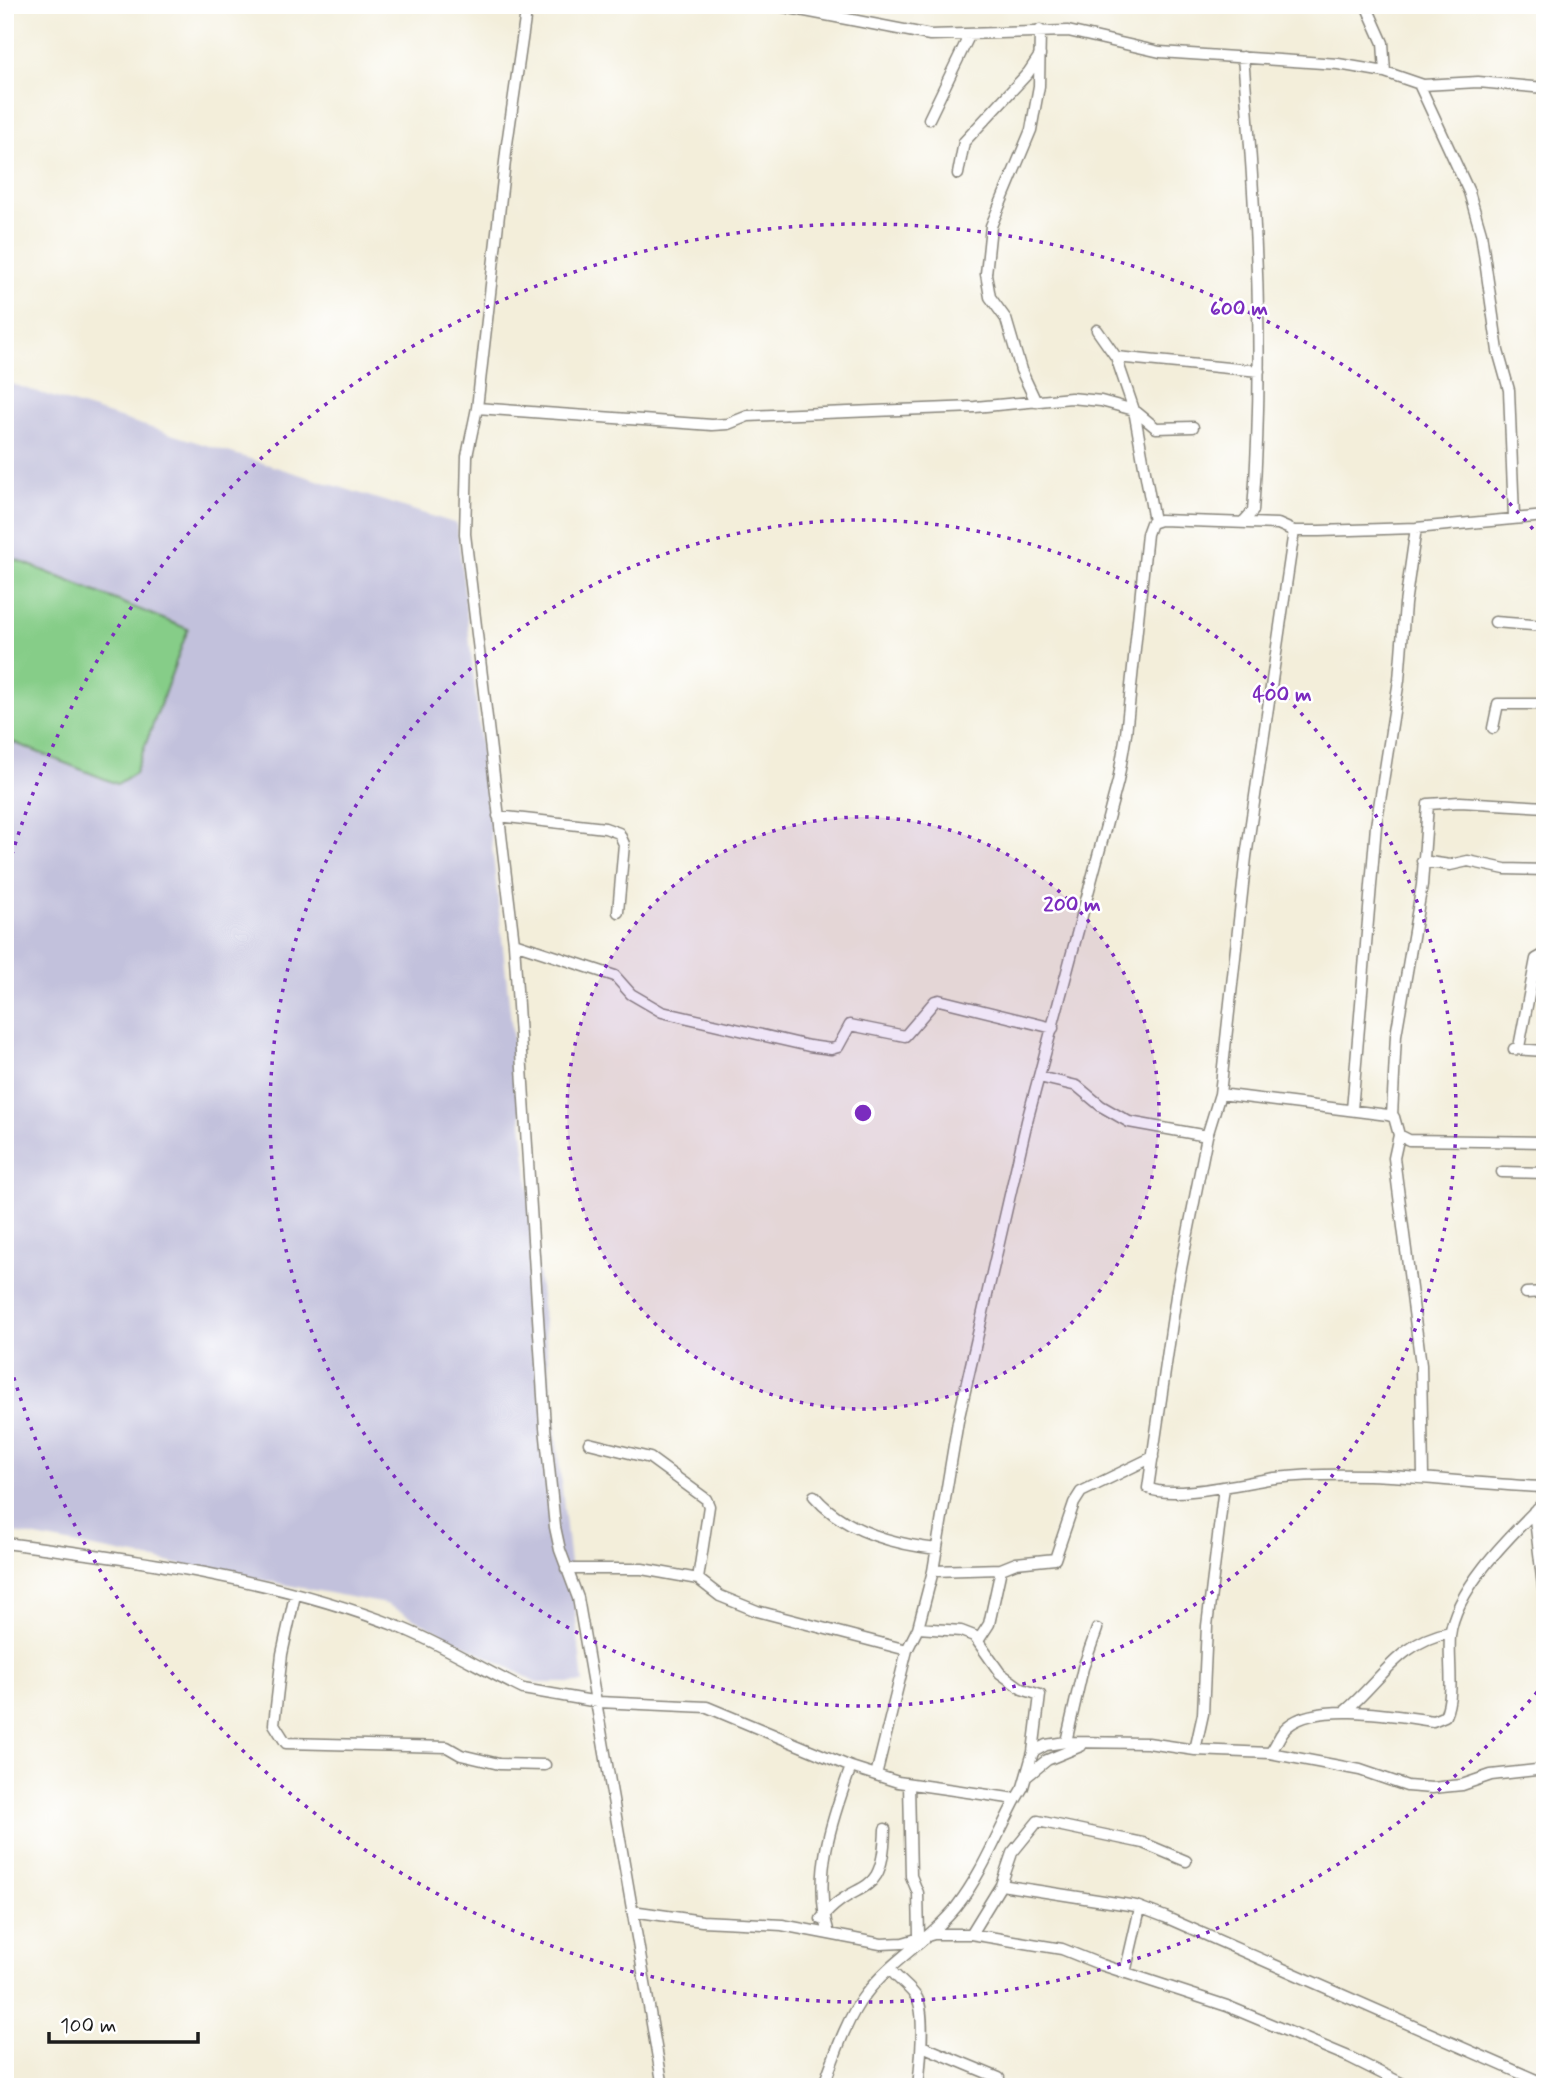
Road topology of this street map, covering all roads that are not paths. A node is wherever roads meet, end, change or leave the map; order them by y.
1 (527, 5) edge
2 (774, 5) edge
3 (1366, 5) edge
4 (1040, 30) junction
5 (970, 34) junction
6 (1040, 55) junction
7 (1243, 57) junction
8 (1385, 72) junction
9 (1419, 84) junction
10 (1545, 88) edge
11 (929, 118) dead end
12 (958, 174) dead end
13 (1097, 330) dead end
14 (1116, 357) junction
15 (1259, 371) junction
16 (1036, 402) junction
17 (477, 408) junction
18 (1134, 410) junction
19 (1193, 427) dead end
20 (1545, 516) edge
21 (1514, 517) junction
22 (1154, 521) junction
23 (1243, 522) junction
24 (1416, 528) junction
25 (1294, 531) junction
26 (1495, 622) dead end
27 (1545, 626) edge
28 (1545, 704) edge
29 (1493, 728) dead end
30 (1545, 807) edge
31 (498, 816) junction
32 (1422, 861) junction
33 (1545, 870) edge
34 (618, 912) dead end
35 (514, 943) junction
36 (1545, 954) edge
37 (1053, 1028) junction
38 (1545, 1051) edge
39 (1039, 1077) junction
40 (1220, 1094) junction
41 (1352, 1110) junction
42 (1392, 1116) junction
43 (1399, 1135) junction
44 (1207, 1136) junction
45 (1545, 1142) edge
46 (1502, 1172) dead end
47 (1545, 1173) edge
48 (1545, 1292) edge
49 (1526, 1293) dead end
50 (589, 1444) dead end
51 (1153, 1457) junction
52 (1545, 1472) edge
53 (1423, 1476) junction
54 (1543, 1487) junction
55 (1224, 1488) junction
56 (814, 1496) dead end
57 (1544, 1502) edge
58 (1534, 1511) junction
59 (5, 1543) edge
60 (937, 1549) junction
61 (566, 1569) junction
62 (1001, 1569) junction
63 (933, 1571) junction
64 (1543, 1572) edge
65 (698, 1578) junction
66 (295, 1595) junction
67 (1545, 1603) edge
68 (918, 1628) junction
69 (1097, 1629) dead end
70 (1450, 1632) junction
71 (978, 1641) junction
72 (907, 1650) junction
73 (597, 1702) junction
74 (1345, 1711) junction
75 (1066, 1742) junction
76 (1087, 1745) junction
77 (1195, 1750) junction
78 (1034, 1752) junction
79 (1270, 1753) junction
80 (545, 1765) dead end
81 (851, 1768) junction
82 (1545, 1769) edge
83 (876, 1775) junction
84 (1026, 1776) junction
85 (909, 1784) junction
86 (1016, 1799) junction
87 (885, 1829) dead end
88 (1186, 1861) dead end
89 (1000, 1885) junction
90 (1140, 1908) junction
91 (632, 1911) junction
92 (824, 1916) junction
93 (814, 1930) junction
94 (829, 1934) junction
95 (933, 1934) junction
96 (971, 1934) junction
97 (919, 1936) junction
98 (890, 1969) junction
99 (1125, 1972) junction
100 (922, 2046) junction
101 (999, 2078) dead end
102 (1545, 2084) edge
103 (663, 2087) edge
104 (823, 2087) edge
105 (918, 2087) edge
106 (1409, 2087) edge

1 - 17 street
2 - 5 street
3 - 8 street
4 - 5 street
4 - 6 street
4 - 7 street
5 - 11 street
6 - 12 street
6 - 16 street
7 - 8 street
7 - 15 street
8 - 9 street
9 - 10 street
9 - 21 street
13 - 14 street
14 - 15 street
14 - 18 street
15 - 23 street
16 - 17 street
16 - 18 street
17 - 31 street
18 - 19 street
18 - 22 street
20 - 21 street
21 - 24 street
22 - 23 street
22 - 37 street
23 - 25 street
24 - 25 street
24 - 41 street
25 - 40 street
26 - 27 street
28 - 29 street
30 - 32 street
31 - 34 street
31 - 35 street
32 - 33 street
32 - 42 street
35 - 37 street
35 - 61 street
36 - 38 street
37 - 39 street
39 - 44 street
39 - 60 street
40 - 41 street
40 - 44 street
41 - 42 street
42 - 43 street
43 - 45 street
43 - 53 street
44 - 51 street
46 - 47 street
48 - 49 street
50 - 65 street
51 - 55 street
51 - 62 street
52 - 54 street
53 - 54 street
53 - 55 street
54 - 57 street
55 - 77 street
56 - 60 street
57 - 58 street
58 - 64 street
58 - 70 street
59 - 66 street
60 - 63 street
61 - 65 street
61 - 73 street
62 - 63 street
62 - 71 street
63 - 68 street
64 - 67 street
65 - 72 street
66 - 73 street
66 - 80 street
68 - 71 street
68 - 72 street
69 - 75 street
70 - 74 street
70 - 74 street
71 - 78 street
72 - 83 street
73 - 81 street
73 - 91 street
74 - 79 street
75 - 76 street
75 - 78 street
76 - 77 street
76 - 84 street
77 - 79 street
78 - 84 street
79 - 82 street
81 - 83 street
81 - 92 street
83 - 85 street
84 - 86 street
85 - 86 street
85 - 97 street
86 - 95 street
87 - 92 street
88 - 89 street
89 - 90 street
89 - 96 street
90 - 99 street
90 - 102 street
91 - 93 street
91 - 103 street
92 - 93 street
92 - 94 street
93 - 94 street
94 - 97 street
95 - 96 street
95 - 97 street
95 - 98 street
96 - 99 street
98 - 100 street
98 - 104 street
99 - 106 street
100 - 101 street
100 - 105 street

